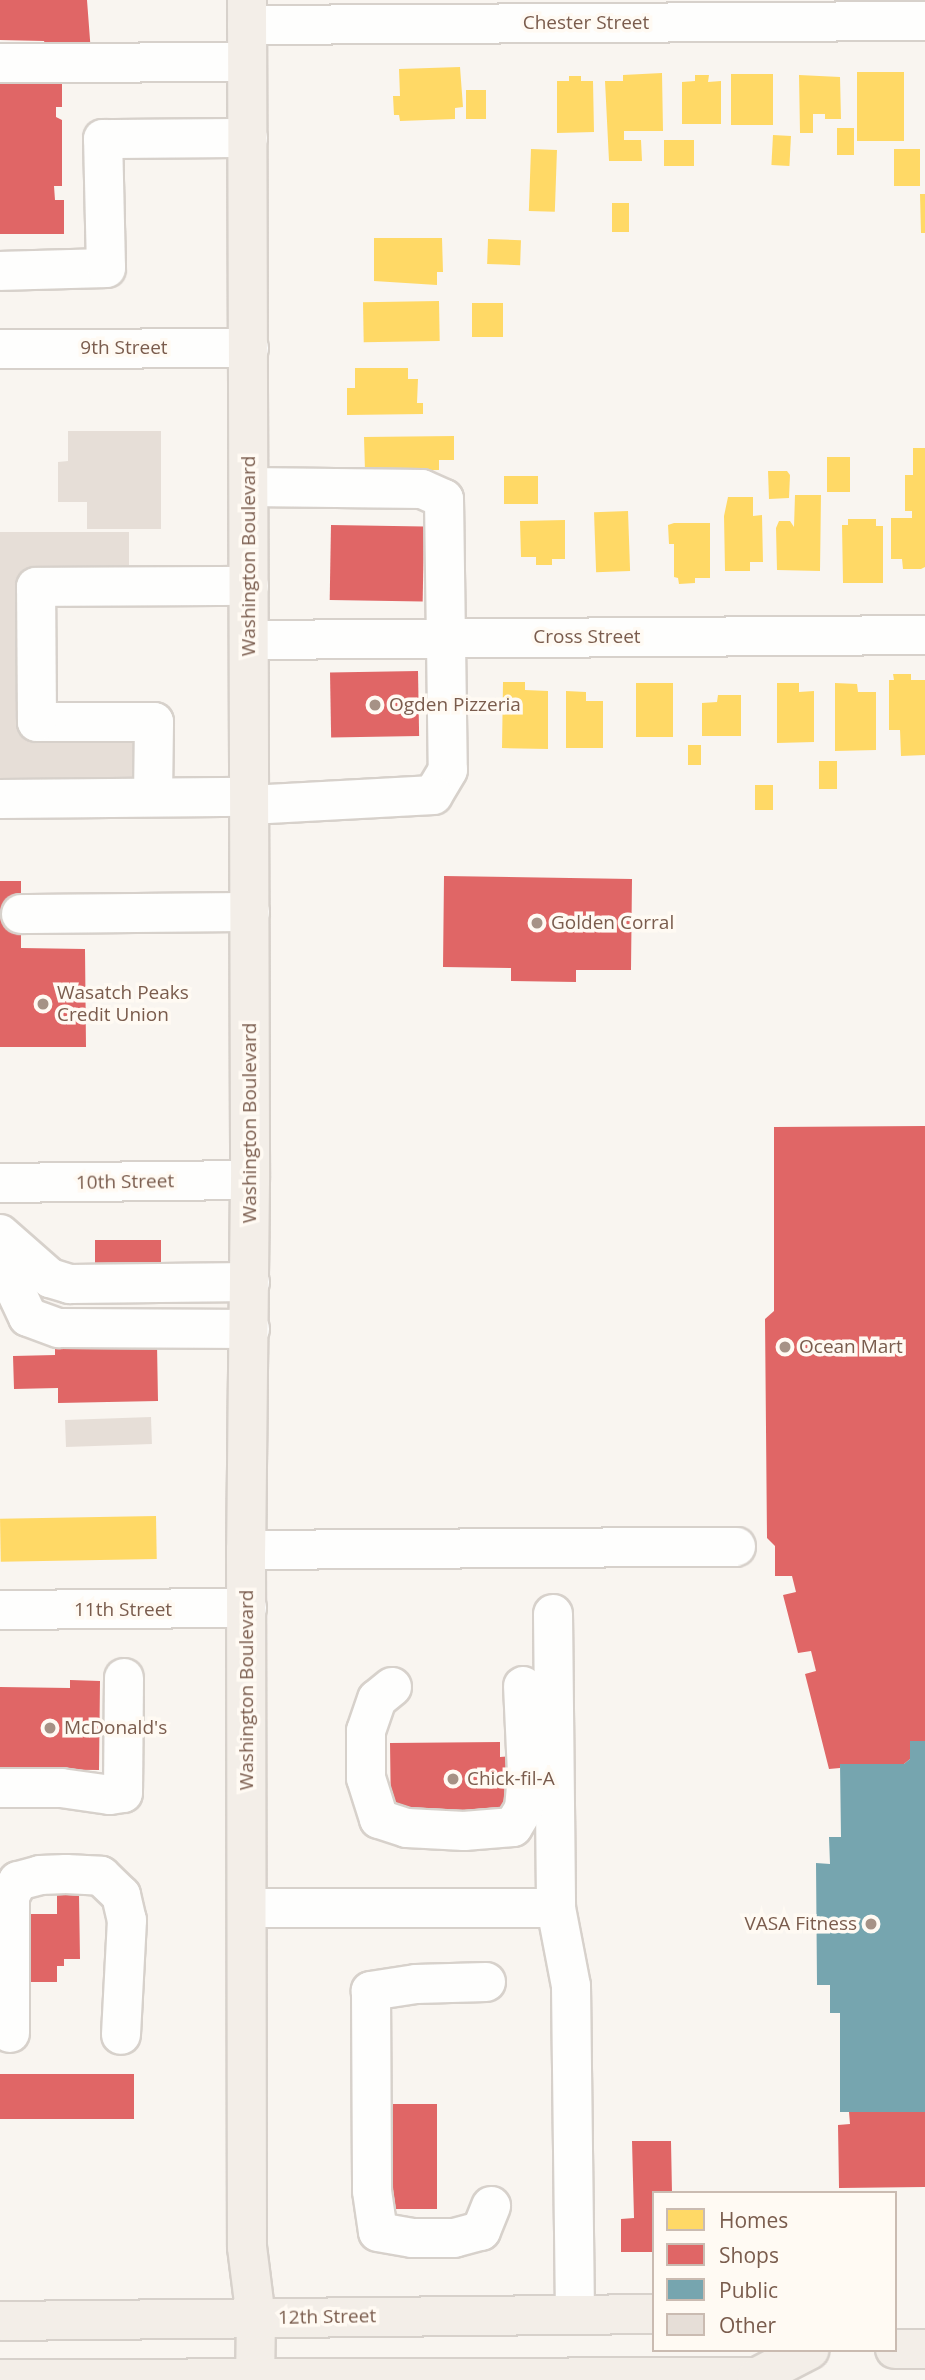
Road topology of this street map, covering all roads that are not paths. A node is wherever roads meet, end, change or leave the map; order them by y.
1 (925, 21) edge
2 (247, 29) edge
3 (0, 63) edge
4 (248, 138) junction
5 (0, 271) edge
6 (248, 348) junction
7 (0, 349) edge
8 (249, 487) junction
9 (249, 586) junction
10 (925, 635) edge
11 (445, 638) junction
12 (249, 640) junction
13 (153, 796) junction
14 (0, 799) edge
15 (250, 801) junction
16 (250, 912) junction
17 (21, 914) dead end
18 (250, 1180) junction
19 (0, 1183) edge
20 (0, 1234) edge
21 (0, 1241) edge
22 (250, 1282) junction
23 (250, 1329) junction
24 (736, 1547) dead end
25 (246, 1550) junction
26 (247, 1608) junction
27 (0, 1611) edge
28 (552, 1614) dead end
29 (124, 1678) dead end
30 (523, 1686) dead end
31 (392, 1687) dead end
32 (0, 1788) edge
33 (248, 1908) junction
34 (556, 1908) junction
35 (486, 1982) dead end
36 (10, 2033) dead end
37 (121, 2035) dead end
38 (491, 2206) dead end
39 (652, 2314) edge
40 (575, 2315) junction
41 (241, 2318) junction
42 (0, 2321) edge
43 (897, 2349) edge
44 (925, 2349) edge
45 (805, 2352) edge
46 (0, 2379) edge
47 (240, 2379) edge
48 (697, 2379) edge

1 - 2 street, Chester Street
2 - 3 street, Chester Street
2 - 4 main road, Washington Boulevard
4 - 5 street
4 - 6 main road, Washington Boulevard
6 - 7 street, 9th Street
6 - 8 main road, Washington Boulevard
8 - 9 main road, Washington Boulevard
8 - 11 street
9 - 12 main road, Washington Boulevard
9 - 13 street
10 - 11 street, Cross Street
11 - 12 street, Cross Street
11 - 15 street
12 - 15 main road, Washington Boulevard
13 - 14 street
13 - 15 street
15 - 16 main road, Washington Boulevard
16 - 17 street
16 - 18 main road, Washington Boulevard
18 - 19 street, 10th Street
18 - 22 main road, Washington Boulevard
20 - 22 street
21 - 23 street
22 - 23 main road, Washington Boulevard
23 - 25 main road, Washington Boulevard
24 - 25 street
25 - 26 main road, Washington Boulevard
26 - 27 street, 11th Street
26 - 33 main road, Washington Boulevard
28 - 34 street
29 - 32 street
30 - 31 street
33 - 34 street
33 - 41 main road, Washington Boulevard
34 - 40 street
35 - 38 street
36 - 37 street
39 - 40 main road, 12th Street
40 - 41 main road, 12th Street
41 - 42 main road, 12th Street
41 - 47 main road, Washington Boulevard
43 - 44 main road
45 - 48 main road
46 - 47 main road
47 - 48 main road

